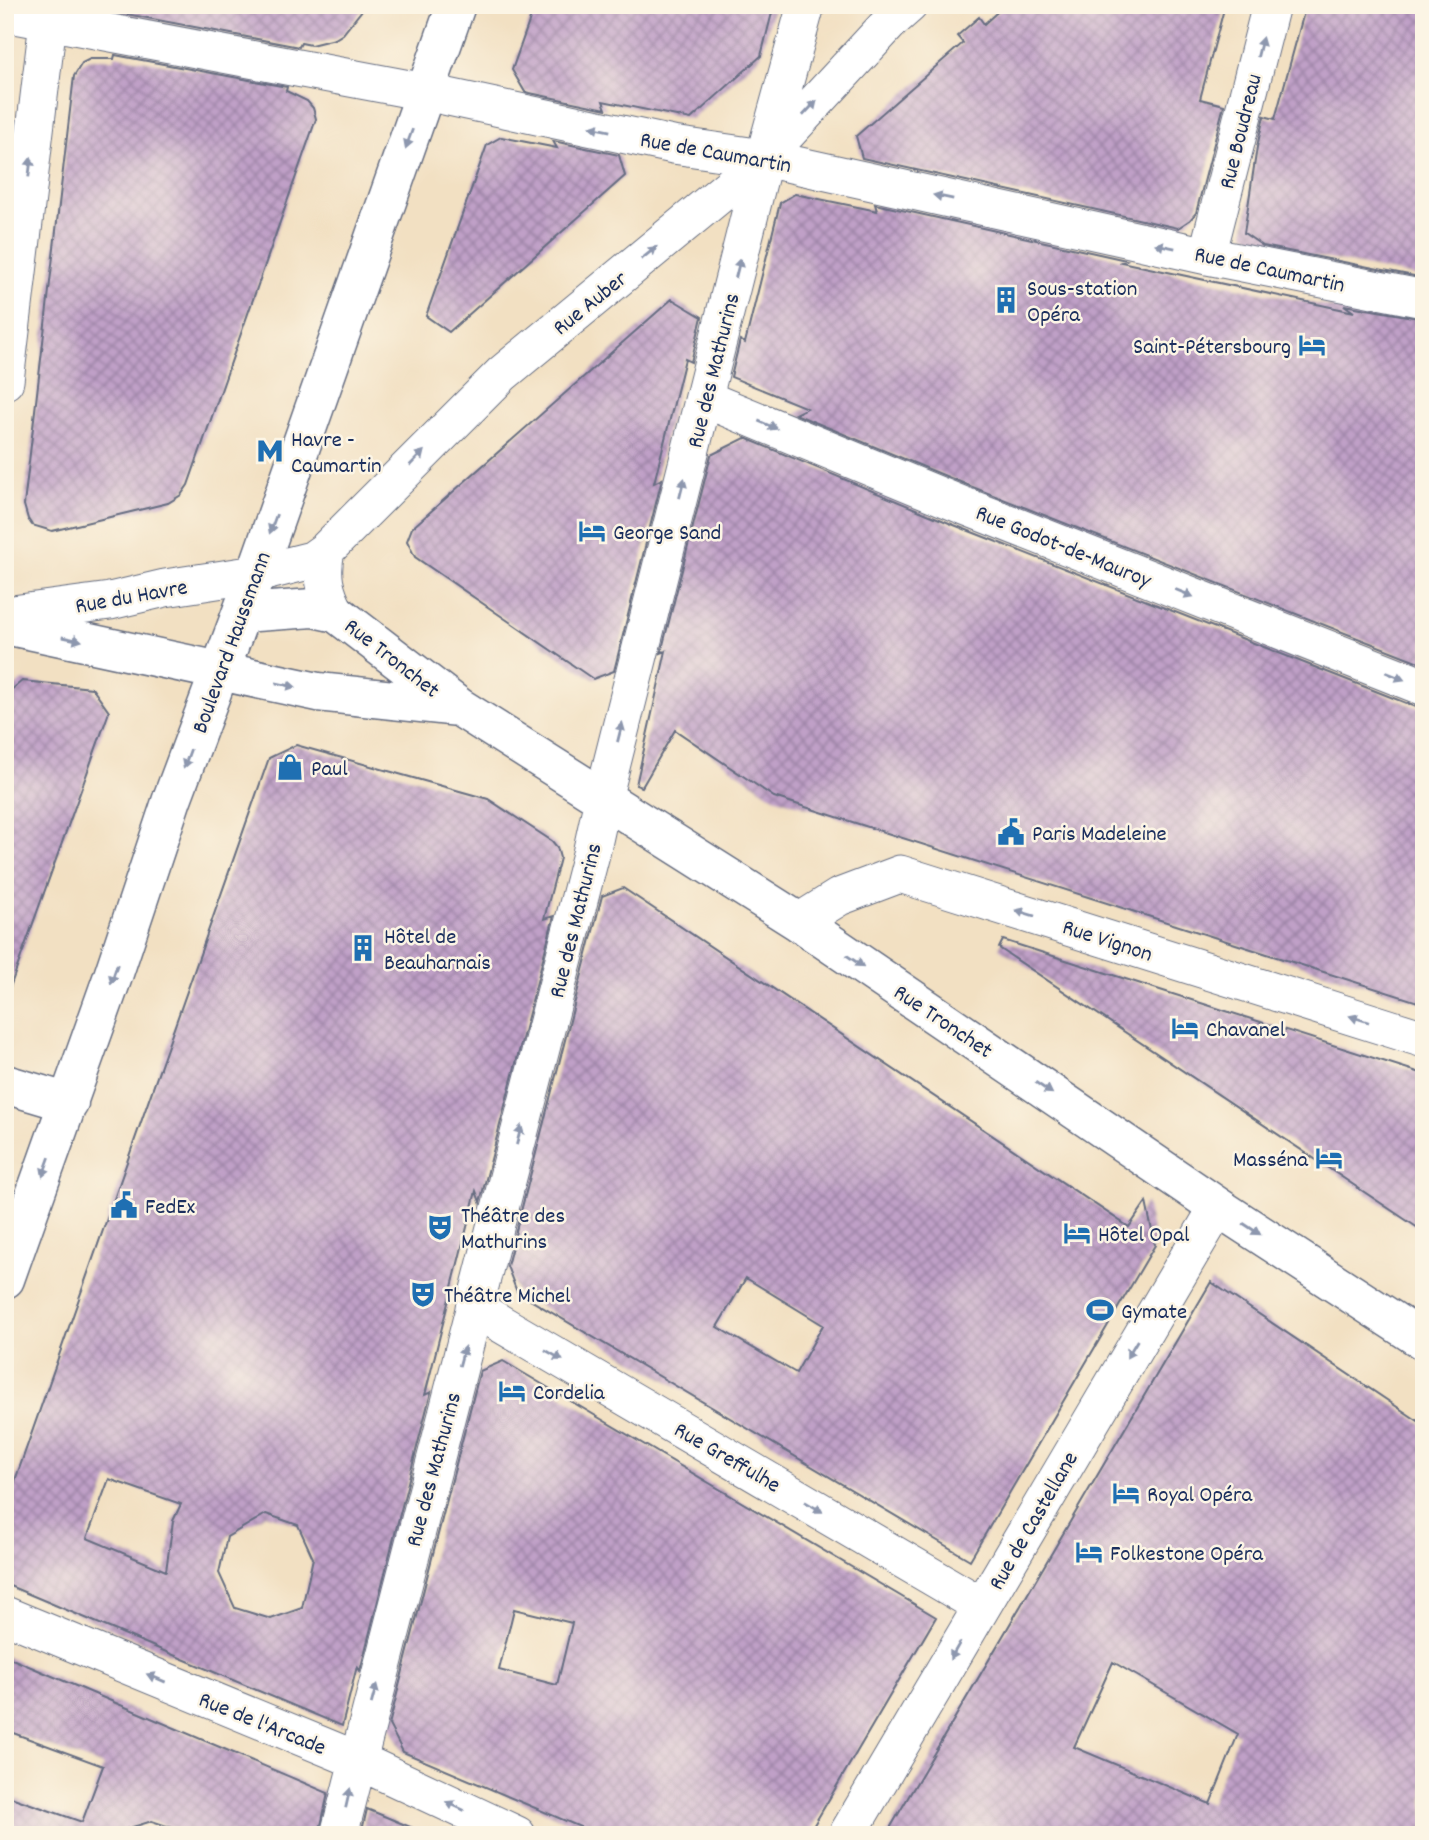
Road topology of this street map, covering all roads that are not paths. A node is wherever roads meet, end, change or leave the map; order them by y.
1 (456, 5) edge
2 (806, 5) edge
3 (909, 5) edge
4 (1270, 5) edge
5 (5, 13) edge
6 (49, 13) edge
7 (408, 89) junction
8 (764, 158) junction
9 (1207, 256) junction
10 (1424, 299) edge
11 (5, 381) edge
12 (705, 399) junction
13 (326, 550) junction
14 (256, 574) junction
15 (242, 613) junction
16 (336, 613) junction
17 (5, 615) edge
18 (5, 625) edge
19 (219, 672) junction
20 (1424, 687) edge
21 (459, 708) junction
22 (603, 799) junction
23 (799, 922) junction
24 (1424, 1039) edge
25 (5, 1084) edge
26 (69, 1103) junction
27 (1217, 1207) junction
28 (5, 1279) edge
29 (474, 1308) junction
30 (1424, 1341) edge
31 (982, 1606) junction
32 (5, 1615) edge
33 (357, 1760) junction
34 (339, 1835) edge
35 (517, 1835) edge
36 (847, 1835) edge

1 - 7 main road, Boulevard Haussmann
2 - 8 street, Rue des Mathurins
8 -> 3 street, Rue Auber
9 -> 4 street, Rue Boudreau
5 - 6 street, Rue de Caumartin
6 - 7 street, Rue de Caumartin
11 -> 6 street
8 -> 7 street, Rue de Caumartin
7 -> 14 main road, Boulevard Haussmann
9 -> 8 street, Rue de Caumartin
12 -> 8 street, Rue des Mathurins
13 -> 8 street, Rue Auber
9 - 10 street, Rue de Caumartin
12 -> 20 street, Rue Godot-de-Mauroy
22 -> 12 street, Rue des Mathurins
13 - 14 street, Rue Auber
13 - 16 street
14 - 15 main road, Boulevard Haussmann
14 - 17 street, Rue du Havre
15 - 16 main road, Rue Tronchet
15 - 19 main road, Boulevard Haussmann
16 - 21 main road, Rue Tronchet
18 -> 19 main road, Rue du Havre
19 -> 21 main road, Rue Tronchet
19 -> 26 main road, Boulevard Haussmann
21 - 22 main road, Rue Tronchet
22 - 23 main road, Rue Tronchet
29 -> 22 street, Rue des Mathurins
24 -> 23 street, Rue Vignon
23 -> 27 main road, Rue Tronchet
25 - 26 main road
26 -> 28 main road, Boulevard Haussmann
27 -> 30 main road, Rue Tronchet
27 -> 31 street, Rue de Castellane
29 -> 31 street, Rue Greffulhe
33 -> 29 street, Rue des Mathurins
31 -> 36 street, Rue de Castellane
33 -> 32 street, Rue de l'Arcade
34 -> 33 street, Rue des Mathurins
35 -> 33 street, Rue de l'Arcade

